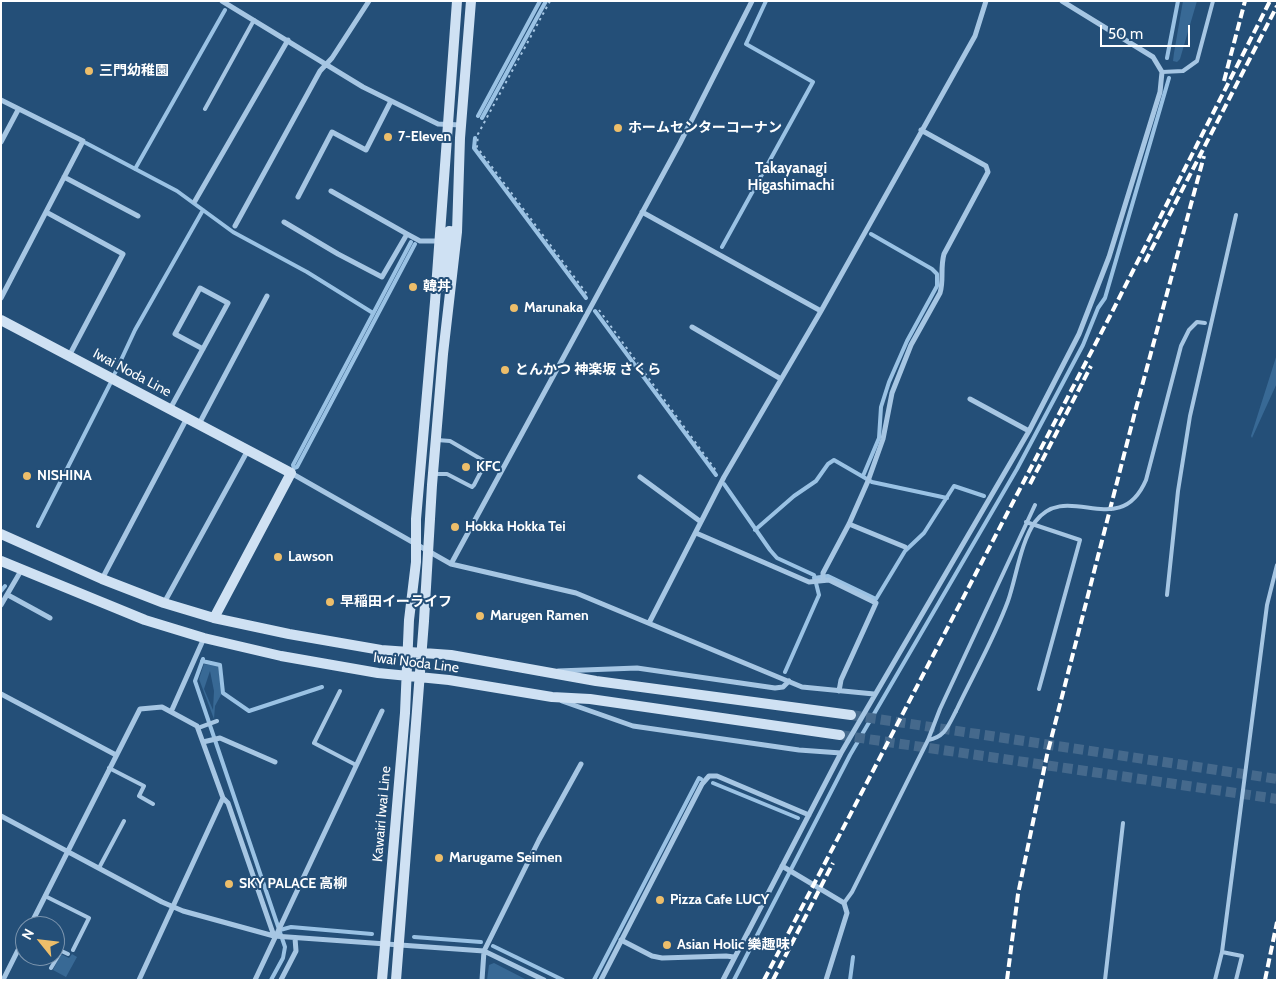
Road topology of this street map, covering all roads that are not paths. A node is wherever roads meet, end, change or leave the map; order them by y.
1 (369, 1) edge
2 (457, 1) edge
3 (471, 1) edge
4 (752, 1) edge
5 (986, 1) edge
6 (1062, 1) edge
7 (1213, 1) edge
8 (224, 2) edge
9 (254, 20) junction
10 (454, 34) junction
11 (468, 35) junction
12 (288, 40) junction
13 (325, 64) junction
14 (1162, 72) junction
15 (1, 100) edge
16 (391, 101) junction
17 (204, 108) dead end
18 (18, 110) junction
19 (447, 124) junction
20 (461, 125) junction
21 (921, 130) junction
22 (1, 142) edge
23 (64, 176) junction
24 (331, 191) dead end
25 (298, 197) dead end
26 (195, 201) dead end
27 (46, 212) junction
28 (642, 212) junction
29 (1236, 215) dead end
30 (138, 216) dead end
31 (284, 222) dead end
32 (235, 226) dead end
33 (457, 232) junction
34 (407, 234) junction
35 (439, 242) junction
36 (268, 296) dead end
37 (1, 298) edge
38 (435, 302) junction
39 (822, 311) junction
40 (1, 320) edge
41 (1211, 324) junction
42 (692, 327) dead end
43 (203, 349) junction
44 (429, 353) junction
45 (443, 354) junction
46 (69, 356) junction
47 (781, 379) junction
48 (970, 400) dead end
49 (170, 409) junction
50 (187, 418) junction
51 (199, 424) junction
52 (1030, 431) junction
53 (437, 440) junction
54 (248, 450) junction
55 (291, 473) junction
56 (433, 474) junction
57 (640, 477) dead end
58 (1035, 505) dead end
59 (701, 522) junction
60 (1026, 522) junction
61 (849, 524) junction
62 (696, 533) junction
63 (1, 534) edge
64 (416, 545) junction
65 (905, 547) dead end
66 (428, 552) junction
67 (1, 561) edge
68 (451, 564) junction
69 (1277, 565) edge
70 (22, 570) junction
71 (102, 579) junction
72 (820, 579) junction
73 (8, 595) junction
74 (1167, 595) dead end
75 (164, 603) junction
76 (1, 605) edge
77 (50, 618) dead end
78 (214, 618) junction
79 (649, 623) junction
80 (204, 638) junction
81 (407, 652) junction
82 (422, 653) junction
83 (550, 671) junction
84 (406, 675) junction
85 (420, 677) junction
86 (789, 681) junction
87 (1039, 689) dead end
88 (340, 691) dead end
89 (839, 691) junction
90 (1, 694) edge
91 (874, 694) junction
92 (552, 697) junction
93 (382, 711) dead end
94 (171, 712) junction
95 (851, 715) tunnel mouth
96 (215, 722) dead end
97 (198, 728) junction
98 (840, 735) tunnel mouth
99 (928, 740) junction
100 (203, 742) junction
101 (841, 753) junction
102 (116, 755) junction
103 (275, 762) dead end
104 (581, 764) dead end
105 (356, 765) junction
106 (109, 768) junction
107 (223, 798) junction
108 (154, 804) dead end
109 (809, 815) junction
110 (1, 816) edge
111 (124, 821) dead end
112 (1123, 823) dead end
113 (67, 851) junction
114 (98, 868) junction
115 (787, 869) junction
116 (45, 896) junction
117 (844, 903) junction
118 (173, 907) junction
119 (35, 916) edge
120 (276, 934) junction
121 (293, 937) junction
122 (621, 940) junction
123 (384, 943) junction
124 (398, 944) junction
125 (73, 950) dead end
126 (484, 950) junction
127 (1222, 952) junction
128 (65, 953) edge
129 (68, 954) dead end
130 (15, 956) edge
131 (734, 958) junction
132 (3, 980) edge
133 (139, 980) edge
134 (255, 980) edge
135 (280, 980) edge
136 (382, 980) edge
137 (396, 980) edge
138 (482, 980) edge
139 (544, 980) edge
140 (601, 980) edge
141 (722, 980) edge
142 (826, 980) edge
143 (1105, 980) edge
144 (1215, 980) edge
145 (1236, 980) edge

1 - 13 street
2 - 10 main road
3 - 11 main road, Kawairi Iwai Line
4 - 28 street
5 - 21 street
6 - 14 street
7 - 14 lane
8 - 9 street
9 - 12 street
9 - 17 lane
10 - 11 main road
10 - 19 main road
11 - 20 main road, Kawairi Iwai Line
12 - 13 street
12 - 26 street
13 - 16 street
13 - 32 street
14 - 52 street
15 - 18 street
16 - 19 street
16 - 25 street
18 - 22 street
18 - 23 street
19 - 20 street
19 - 35 main road
20 - 33 main road, Kawairi Iwai Line
21 - 39 street
21 - 61 street
23 - 27 street
23 - 30 street
24 - 34 street
27 - 37 street
27 - 46 street
28 - 39 street
28 - 68 street
29 - 41 lane
31 - 34 street
33 - 38 main road
33 - 45 main road, Kawairi Iwai Line
34 - 35 street
35 - 38 main road
36 - 51 street
38 - 44 main road, Kawairi Iwai Line
39 - 47 street
40 - 46 main road, Iwai Noda Line
41 - 74 lane
41 - 99 lane, bridge
42 - 47 street
43 - 43 street
43 - 49 street
44 - 45 main road
44 - 64 main road, Kawairi Iwai Line
45 - 53 main road, Kawairi Iwai Line
46 - 49 main road, Iwai Noda Line
47 - 59 street
48 - 52 street
49 - 50 main road, Iwai Noda Line
50 - 51 main road, Iwai Noda Line
50 - 71 street
51 - 54 main road, Iwai Noda Line
52 - 91 street
53 - 56 main road, Kawairi Iwai Line
53 - 56 lane
54 - 55 main road, Iwai Noda Line
54 - 75 street
55 - 64 street
55 - 78 main road
56 - 66 main road, Kawairi Iwai Line
57 - 59 street
58 - 60 lane
59 - 62 street
60 - 87 lane
60 - 99 lane
61 - 65 street
61 - 72 street
62 - 72 street
62 - 79 street
63 - 71 main road, Iwai Noda Line
64 - 66 street
64 - 81 main road, Kawairi Iwai Line
66 - 68 street
66 - 82 main road, Kawairi Iwai Line
67 - 70 main road, Iwai Noda Line
68 - 79 street
69 - 127 lane
70 - 73 street
70 - 80 main road, Iwai Noda Line
71 - 75 main road, Iwai Noda Line
72 - 89 street
73 - 76 street
73 - 77 street
75 - 78 main road, Iwai Noda Line
78 - 81 main road, Iwai Noda Line
79 - 86 street
80 - 84 main road, Iwai Noda Line
80 - 94 street
81 - 82 main road, Iwai Noda Line
81 - 84 main road, Kawairi Iwai Line
82 - 83 main road, Iwai Noda Line
82 - 85 main road, Kawairi Iwai Line
83 - 86 street
83 - 95 main road, Iwai Noda Line
84 - 85 main road, Iwai Noda Line
84 - 123 main road, Kawairi Iwai Line
85 - 92 main road, Iwai Noda Line
85 - 124 main road, Kawairi Iwai Line
86 - 89 street
88 - 105 lane
89 - 91 street
90 - 102 street
91 - 101 street
92 - 98 main road, Iwai Noda Line
92 - 101 street
93 - 105 street
94 - 97 street
94 - 102 street
96 - 97 lane
97 - 100 street
99 - 117 lane
100 - 103 street
100 - 107 street
101 - 109 street
102 - 106 street
104 - 126 street
105 - 120 street
106 - 108 lane
106 - 113 street
107 - 118 street
107 - 120 street
109 - 115 street
109 - 122 street
110 - 113 street
111 - 114 lane
112 - 143 lane
113 - 114 street
113 - 116 street
114 - 118 street
115 - 117 street
115 - 131 street
116 - 119 street
116 - 125 lane
117 - 142 street
118 - 120 street
118 - 133 street
120 - 121 street
120 - 134 street
121 - 123 street
121 - 135 street
122 - 131 street
122 - 140 street
123 - 124 street
123 - 136 main road, Kawairi Iwai Line
124 - 126 street
124 - 137 main road, Kawairi Iwai Line
126 - 138 street
126 - 139 street
127 - 144 lane
127 - 145 lane
128 - 129 lane
130 - 132 street
131 - 141 street

